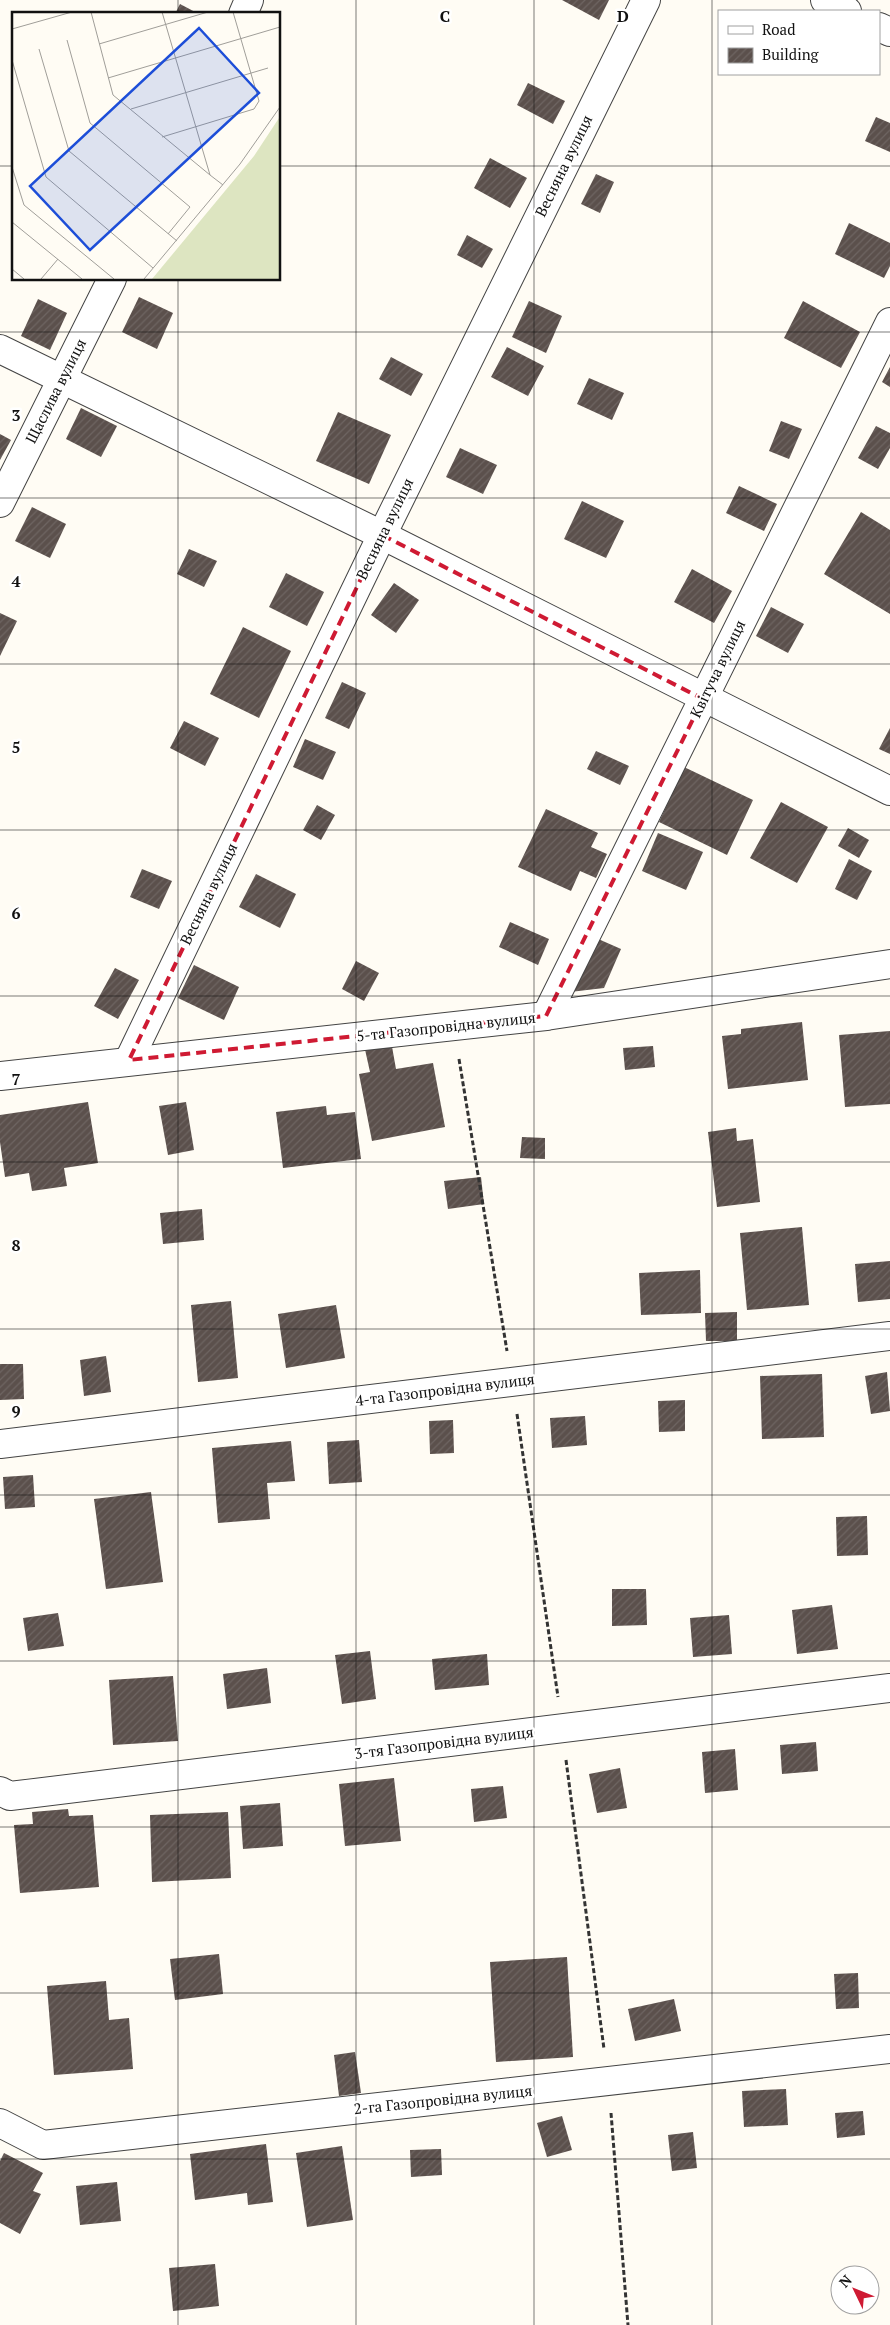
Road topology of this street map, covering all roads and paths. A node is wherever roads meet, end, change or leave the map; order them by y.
1 (249, 0) edge
2 (646, 0) edge
3 (825, 0) edge
4 (845, 10) edge
5 (243, 12) edge
6 (112, 280) edge
7 (890, 322) edge
8 (0, 349) edge
9 (62, 380) junction
10 (0, 503) edge
11 (382, 535) junction
12 (703, 699) junction
13 (890, 791) edge
14 (890, 964) edge
15 (546, 1016) junction
16 (454, 1026) junction
17 (129, 1060) junction
18 (0, 1076) edge
19 (890, 1336) edge
20 (512, 1382) junction
21 (0, 1444) edge
22 (890, 1688) edge
23 (562, 1728) junction
24 (0, 1791) edge
25 (890, 2049) edge
26 (609, 2081) junction
27 (0, 2123) edge
28 (628, 2325) edge

1 - 5 street
2 - 11 street, Весняна вулиця
3 - 4 street
6 - 9 street, Щаслива вулиця
7 - 12 street, Квітуча вулиця
8 - 9 street
9 - 10 street, Щаслива вулиця
9 - 11 street
11 - 12 street
11 - 17 street, Весняна вулиця
12 - 13 street
12 - 15 street, Квітуча вулиця
14 - 15 street, 5-та Газопровідна вулиця
15 - 16 street, 5-та Газопровідна вулиця
16 - 17 street, 5-та Газопровідна вулиця
16 - 20 path
17 - 18 street, 5-та Газопровідна вулиця
19 - 20 street, 4-та Газопровідна вулиця
20 - 21 street, 4-та Газопровідна вулиця
20 - 23 path
22 - 23 street, 3-тя Газопровідна вулиця
23 - 24 street, 3-тя Газопровідна вулиця
23 - 26 path
25 - 26 street, 2-га Газопровідна вулиця
26 - 27 street, 2-га Газопровідна вулиця
26 - 28 path

